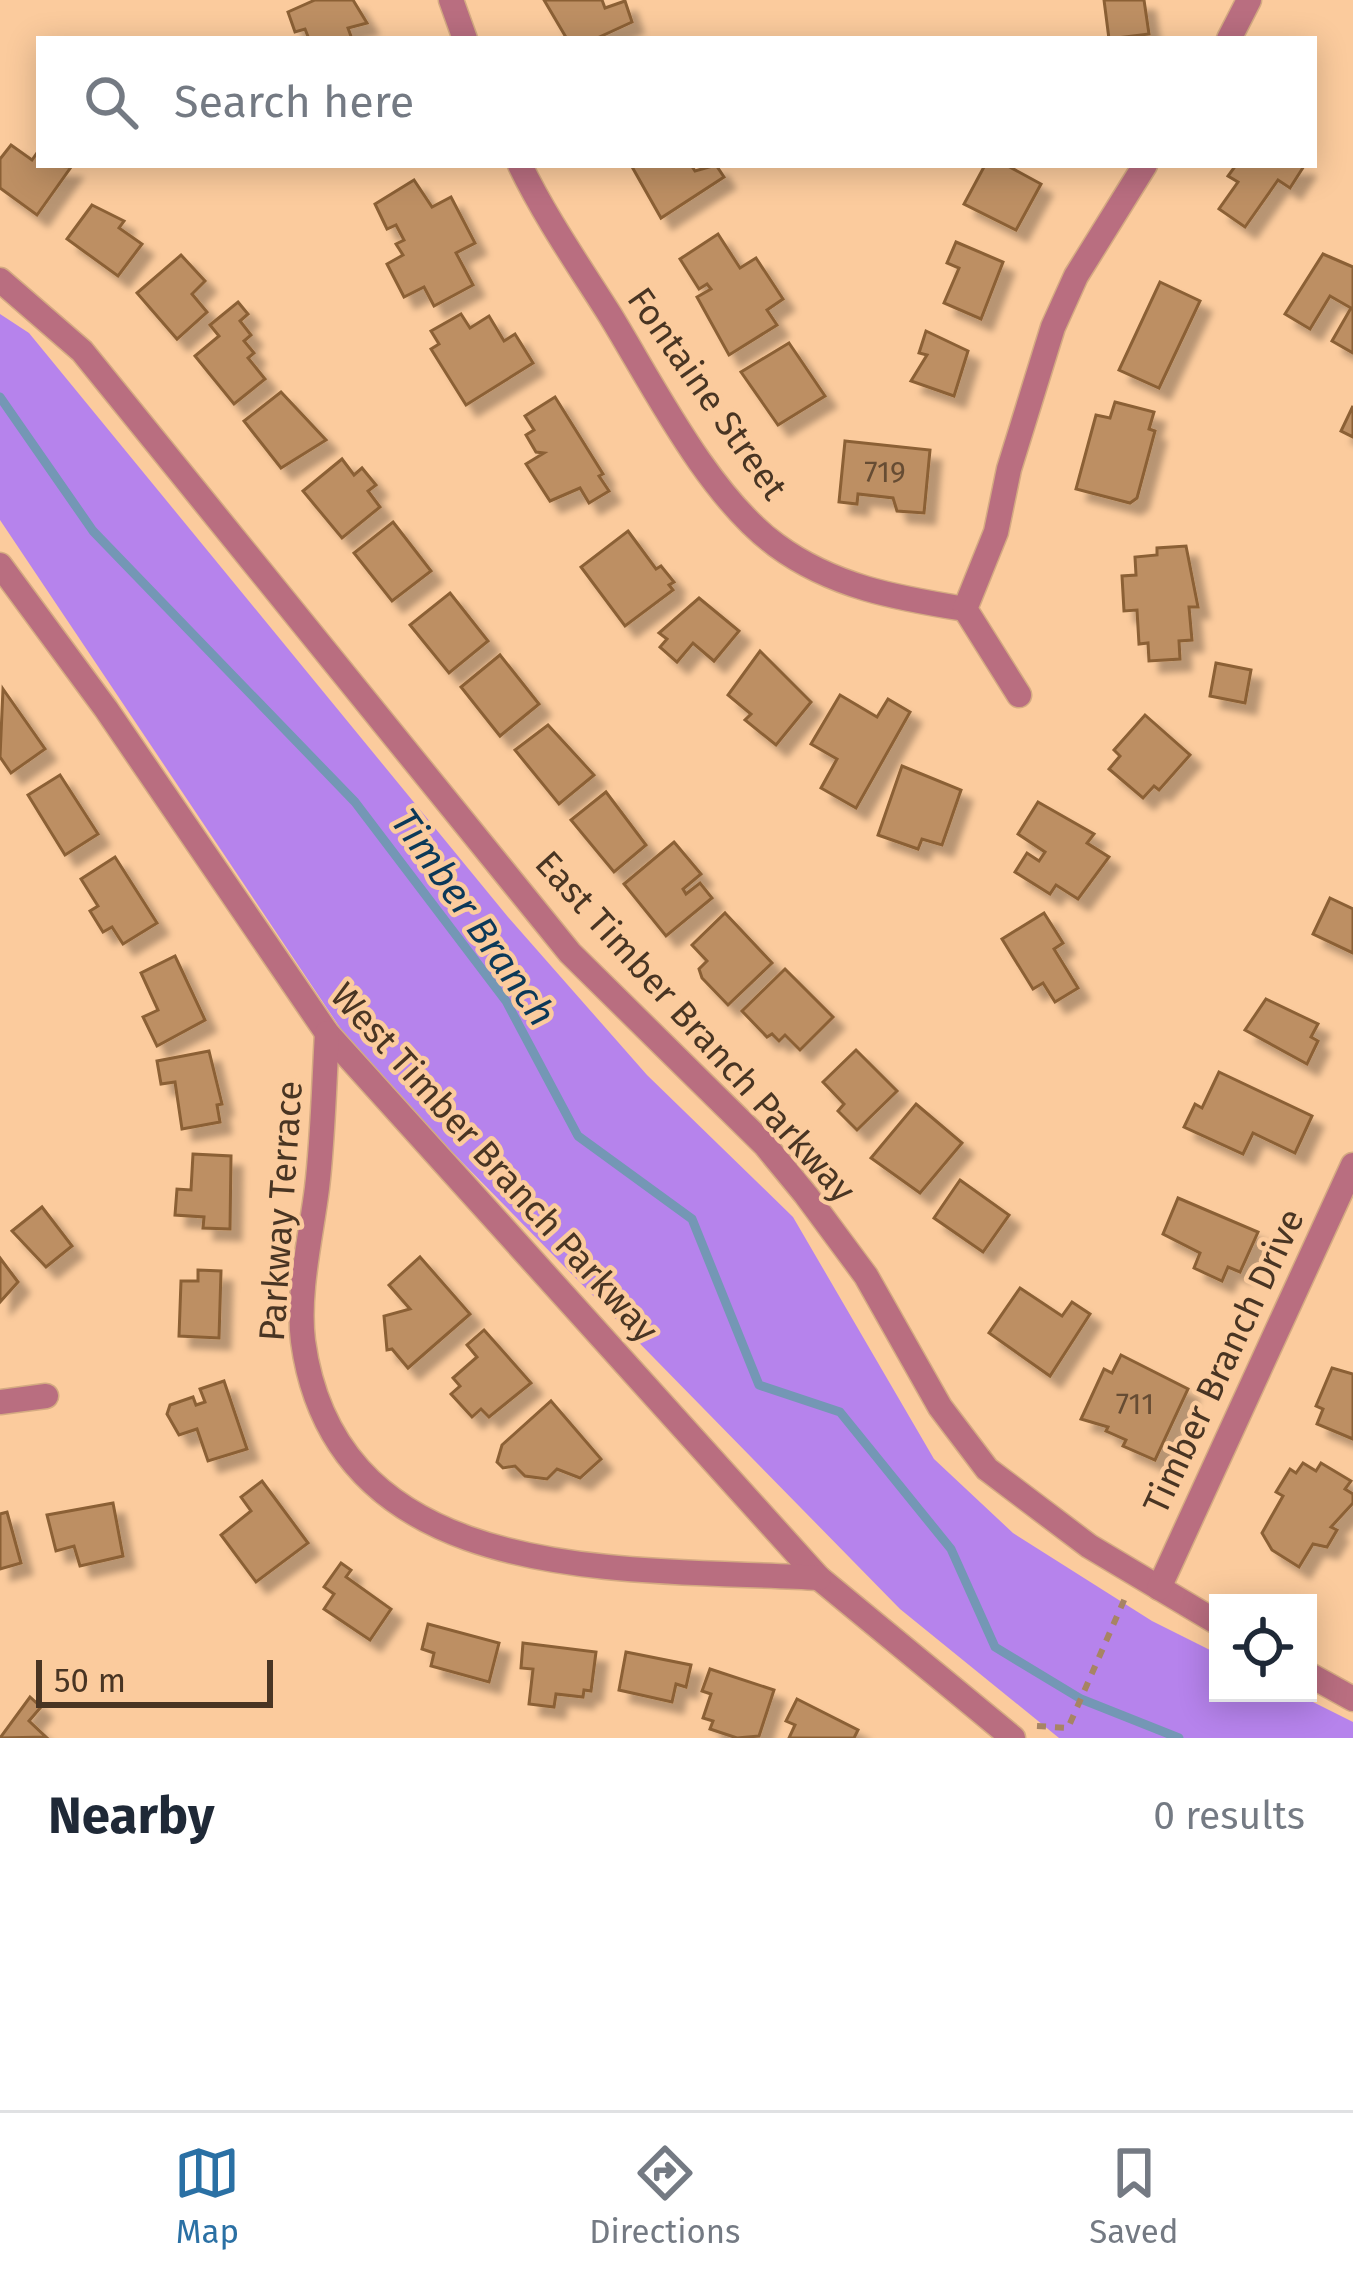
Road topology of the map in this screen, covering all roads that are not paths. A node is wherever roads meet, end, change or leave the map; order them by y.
1 (451, 0) edge
2 (1249, 0) edge
3 (463, 36) edge
4 (1230, 36) edge
5 (522, 168) edge
6 (1143, 168) edge
7 (0, 280) edge
8 (0, 565) edge
9 (965, 609) junction
10 (1019, 695) dead end
11 (327, 1034) junction
12 (1353, 1165) edge
13 (46, 1396) dead end
14 (0, 1402) edge
15 (819, 1577) junction
16 (1159, 1588) junction
17 (1209, 1618) edge
18 (1317, 1679) edge
19 (1353, 1699) edge
20 (1013, 1738) edge

1 - 3 street
2 - 4 street
5 - 9 street, Fontaine Street
6 - 9 street
7 - 16 street, East Timber Branch Parkway
8 - 11 street, West Timber Branch Parkway
9 - 10 street
11 - 15 street, West Timber Branch Parkway
11 - 15 street, Parkway Terrace
12 - 16 street, Timber Branch Drive
13 - 14 street
15 - 20 street, West Timber Branch Parkway
16 - 17 street, East Timber Branch Parkway
18 - 19 street

